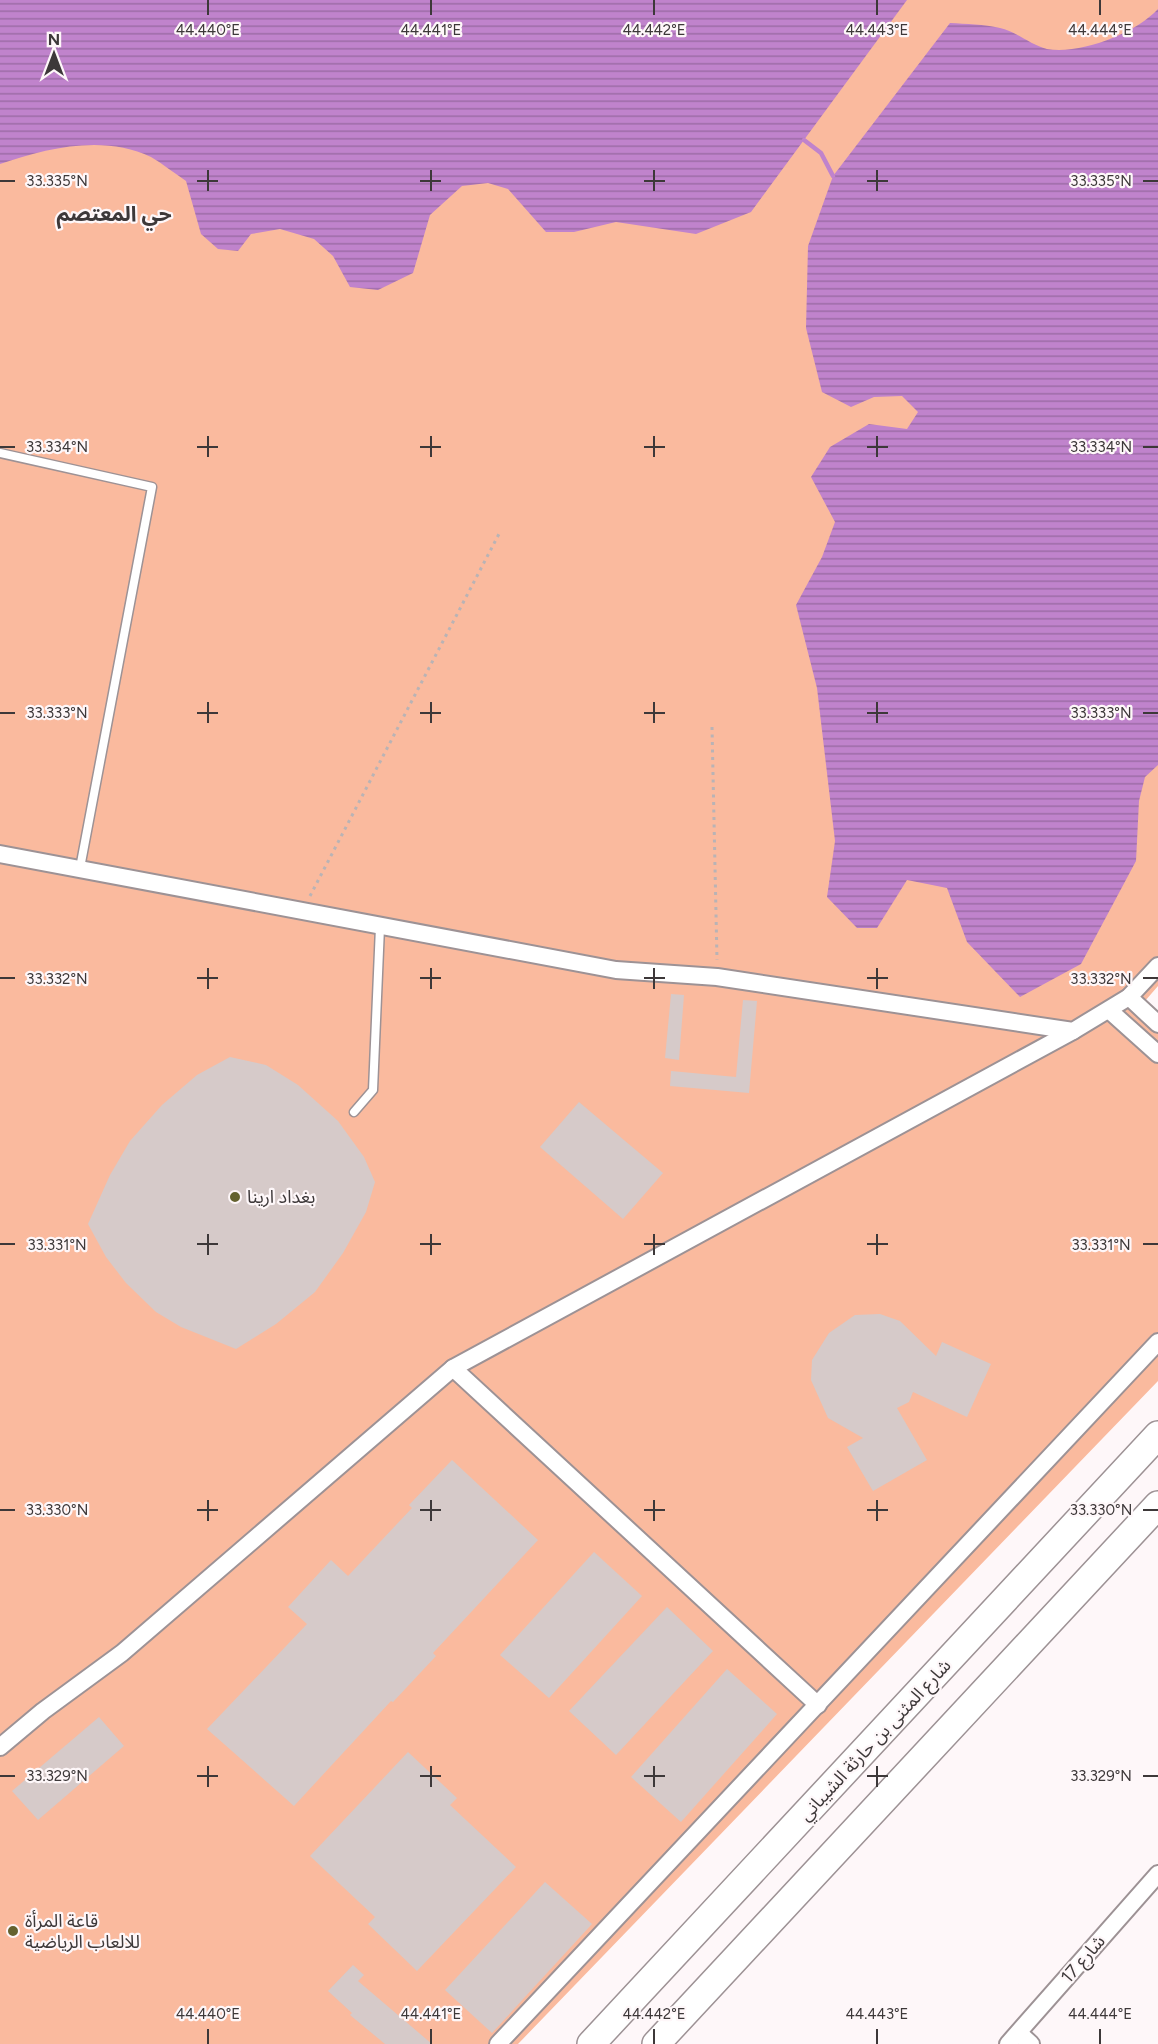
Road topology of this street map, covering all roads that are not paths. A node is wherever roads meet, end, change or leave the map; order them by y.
1 (0, 453) edge
2 (0, 854) edge
3 (80, 868) junction
4 (380, 927) junction
5 (1158, 966) edge
6 (1129, 997) junction
7 (1110, 1011) junction
8 (1158, 1024) edge
9 (1073, 1031) junction
10 (1158, 1054) edge
11 (354, 1112) dead end
12 (1158, 1342) edge
13 (453, 1368) junction
14 (1158, 1435) edge
15 (1158, 1505) edge
16 (818, 1705) junction
17 (0, 1747) edge
18 (1158, 1875) edge
19 (1019, 2040) edge
20 (498, 2044) edge
21 (591, 2044) edge
22 (656, 2044) edge

1 - 3 lane
2 - 3 street
3 - 4 street
4 - 9 street
4 - 11 lane
5 - 6 street
6 - 7 street
6 - 8 street
7 - 9 street
7 - 10 street
9 - 13 street
12 - 16 street
13 - 16 street
13 - 17 street
14 - 21 main road, شارع المثنى بن حارثة الشيباني
15 - 22 main road
16 - 20 street
18 - 19 street, شارع 17

